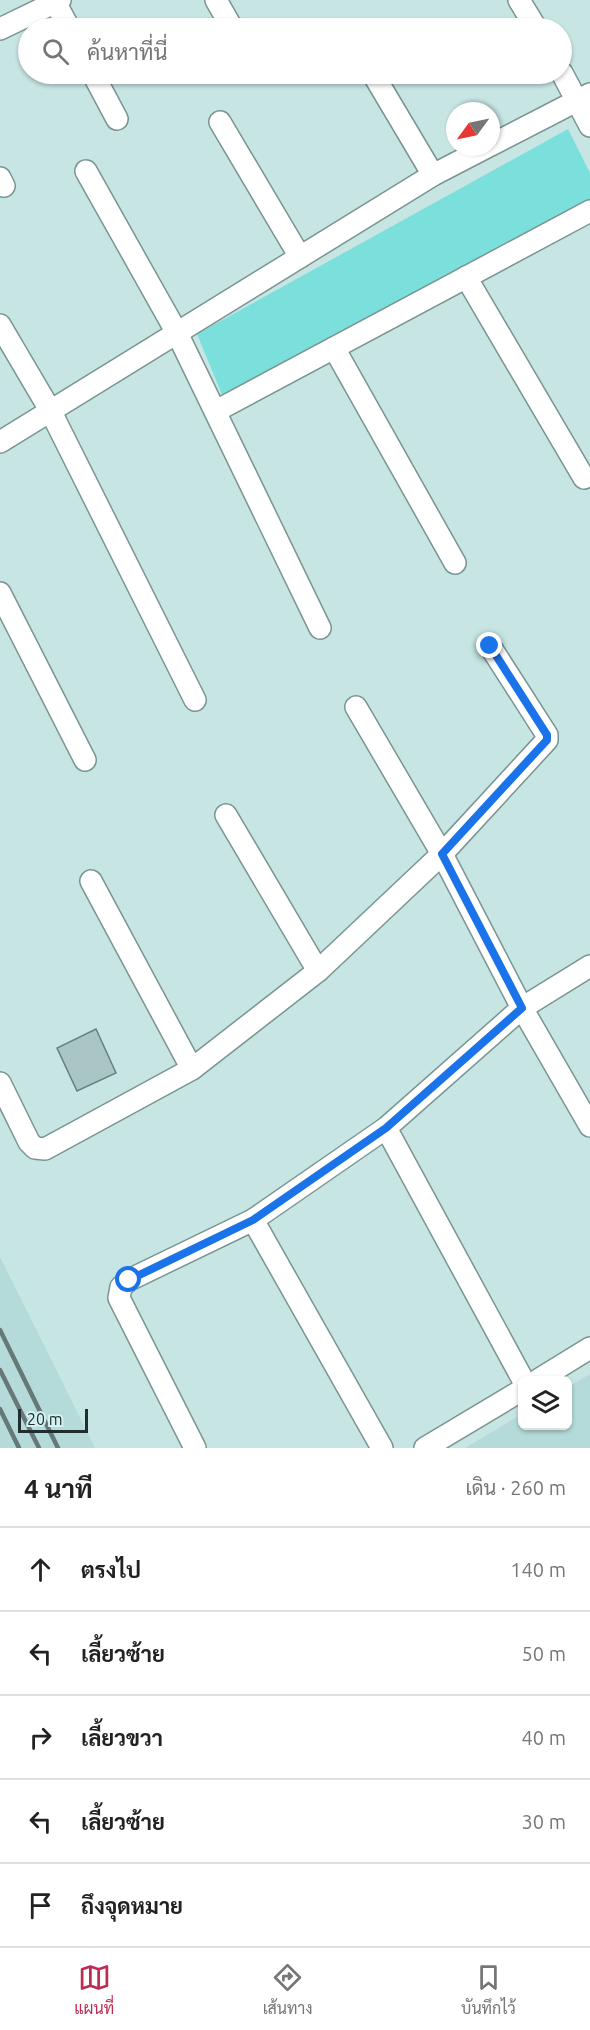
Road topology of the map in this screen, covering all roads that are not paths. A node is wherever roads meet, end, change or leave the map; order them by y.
1 (216, 0) edge
2 (519, 0) edge
3 (56, 1) edge
4 (22, 18) edge
5 (64, 18) edge
6 (226, 18) edge
7 (530, 18) edge
8 (18, 20) edge
9 (0, 29) edge
10 (98, 84) edge
11 (380, 84) edge
12 (572, 84) edge
13 (584, 97) edge
14 (117, 119) dead end
15 (220, 122) dead end
16 (590, 126) edge
17 (500, 140) edge
18 (470, 156) edge
19 (86, 171) dead end
20 (433, 175) junction
21 (590, 212) edge
22 (300, 257) junction
23 (466, 278) junction
24 (0, 325) edge
25 (177, 333) junction
26 (334, 348) junction
27 (50, 410) junction
28 (216, 411) junction
29 (0, 442) edge
30 (584, 478) dead end
31 (455, 563) dead end
32 (0, 593) edge
33 (320, 628) dead end
34 (490, 646) dead end
35 (195, 700) dead end
36 (356, 707) dead end
37 (85, 760) dead end
38 (225, 815) dead end
39 (442, 854) junction
40 (91, 881) dead end
41 (590, 966) edge
42 (318, 971) junction
43 (522, 1008) junction
44 (192, 1069) junction
45 (0, 1083) edge
46 (590, 1126) edge
47 (386, 1128) junction
48 (253, 1220) junction
49 (590, 1348) edge
50 (521, 1376) edge
51 (544, 1376) edge
52 (518, 1392) edge
53 (195, 1448) edge
54 (382, 1448) edge
55 (425, 1448) edge

1 - 6 street
2 - 7 street
3 - 4 street
3 - 5 street
8 - 9 street
10 - 14 street
11 - 20 street
12 - 13 street
13 - 16 street
13 - 17 street
15 - 22 street
18 - 20 street
19 - 25 street
20 - 22 street
21 - 23 street
22 - 25 street
23 - 26 street
23 - 30 street
24 - 27 street
25 - 27 street
25 - 28 street
26 - 28 street
26 - 31 street
27 - 29 street
27 - 35 street
28 - 33 street
32 - 37 street
34 - 39 street
36 - 39 street
38 - 42 street
39 - 42 street
39 - 43 street
40 - 44 street
41 - 43 street
42 - 44 street
43 - 46 street
43 - 47 street
44 - 45 street
47 - 48 street
47 - 50 street
48 - 53 street
48 - 54 street
49 - 51 street
52 - 55 street

